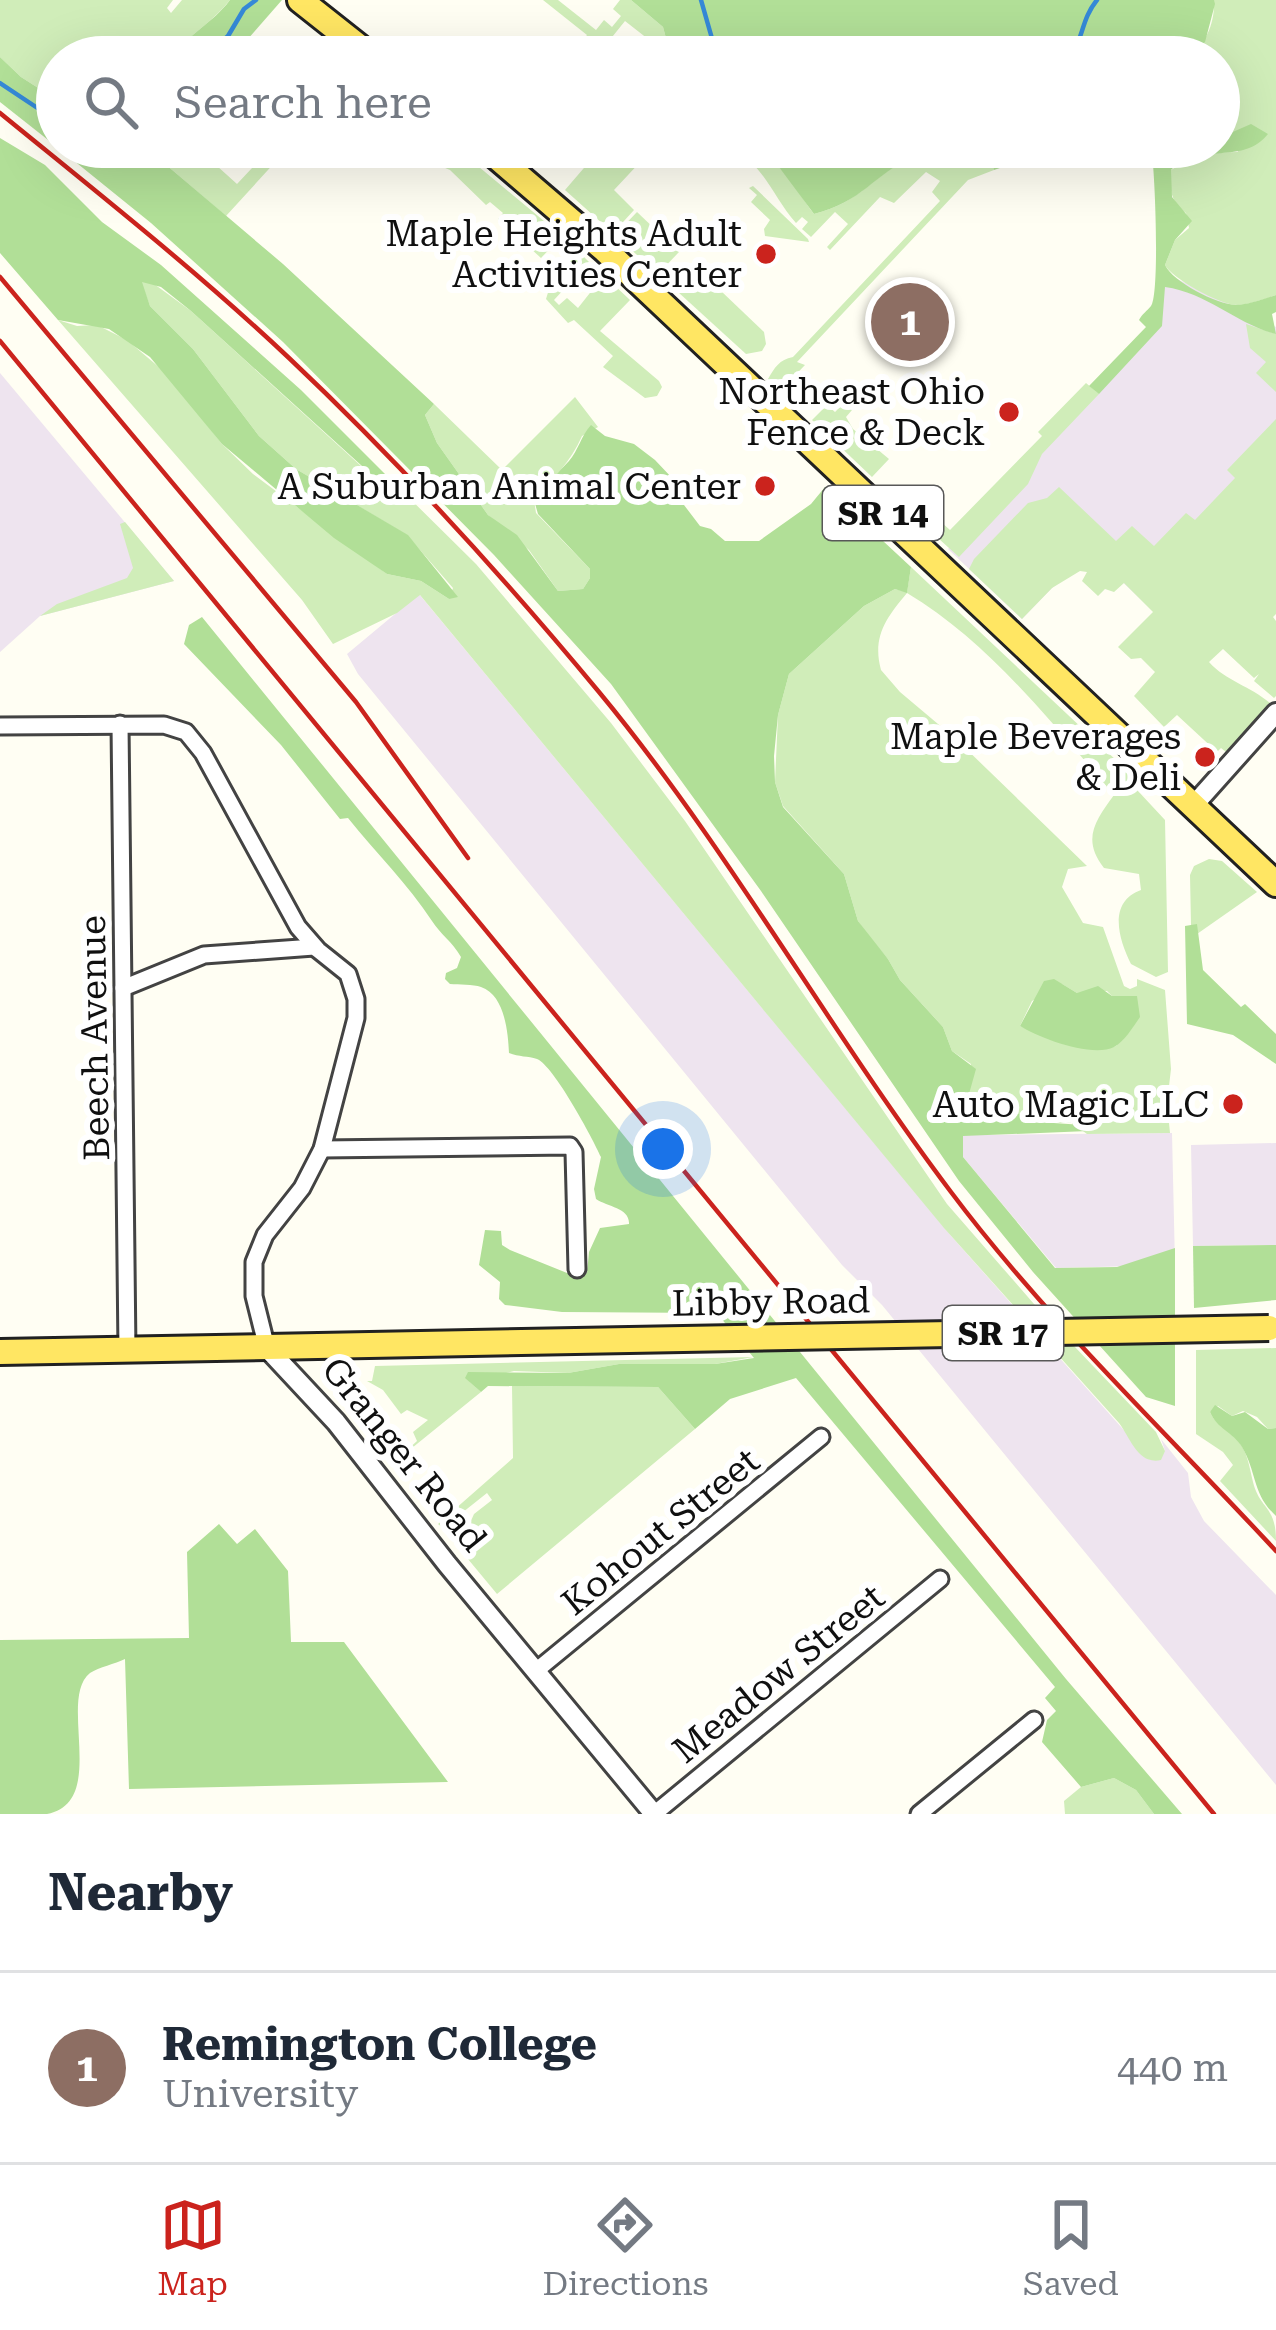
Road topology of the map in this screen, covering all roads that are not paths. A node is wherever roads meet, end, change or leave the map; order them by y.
1 (300, 0) edge
2 (345, 36) edge
3 (509, 168) edge
4 (1276, 713) edge
5 (120, 724) junction
6 (0, 726) edge
7 (1193, 806) junction
8 (1276, 884) edge
9 (314, 946) junction
10 (123, 988) junction
11 (322, 1149) junction
12 (577, 1270) dead end
13 (1273, 1328) edge
14 (267, 1348) junction
15 (128, 1351) junction
16 (0, 1352) edge
17 (821, 1437) dead end
18 (940, 1579) dead end
19 (537, 1670) junction
20 (1034, 1720) dead end
21 (654, 1814) edge
22 (919, 1814) edge

1 - 2 main road
3 - 7 main road, SR 14
4 - 7 street
5 - 6 street
5 - 9 street
5 - 10 street, Beech Avenue
7 - 8 main road, SR 14
9 - 10 street
9 - 11 street
10 - 15 street, Beech Avenue
11 - 12 street
11 - 14 street
13 - 14 main road, Libby Road / SR 17, bridge
14 - 15 main road, SR 17
14 - 19 street, Granger Road
15 - 16 main road, SR 17
17 - 19 street, Kohout Street
18 - 21 street, Meadow Street
19 - 21 street, Granger Road
20 - 22 street

